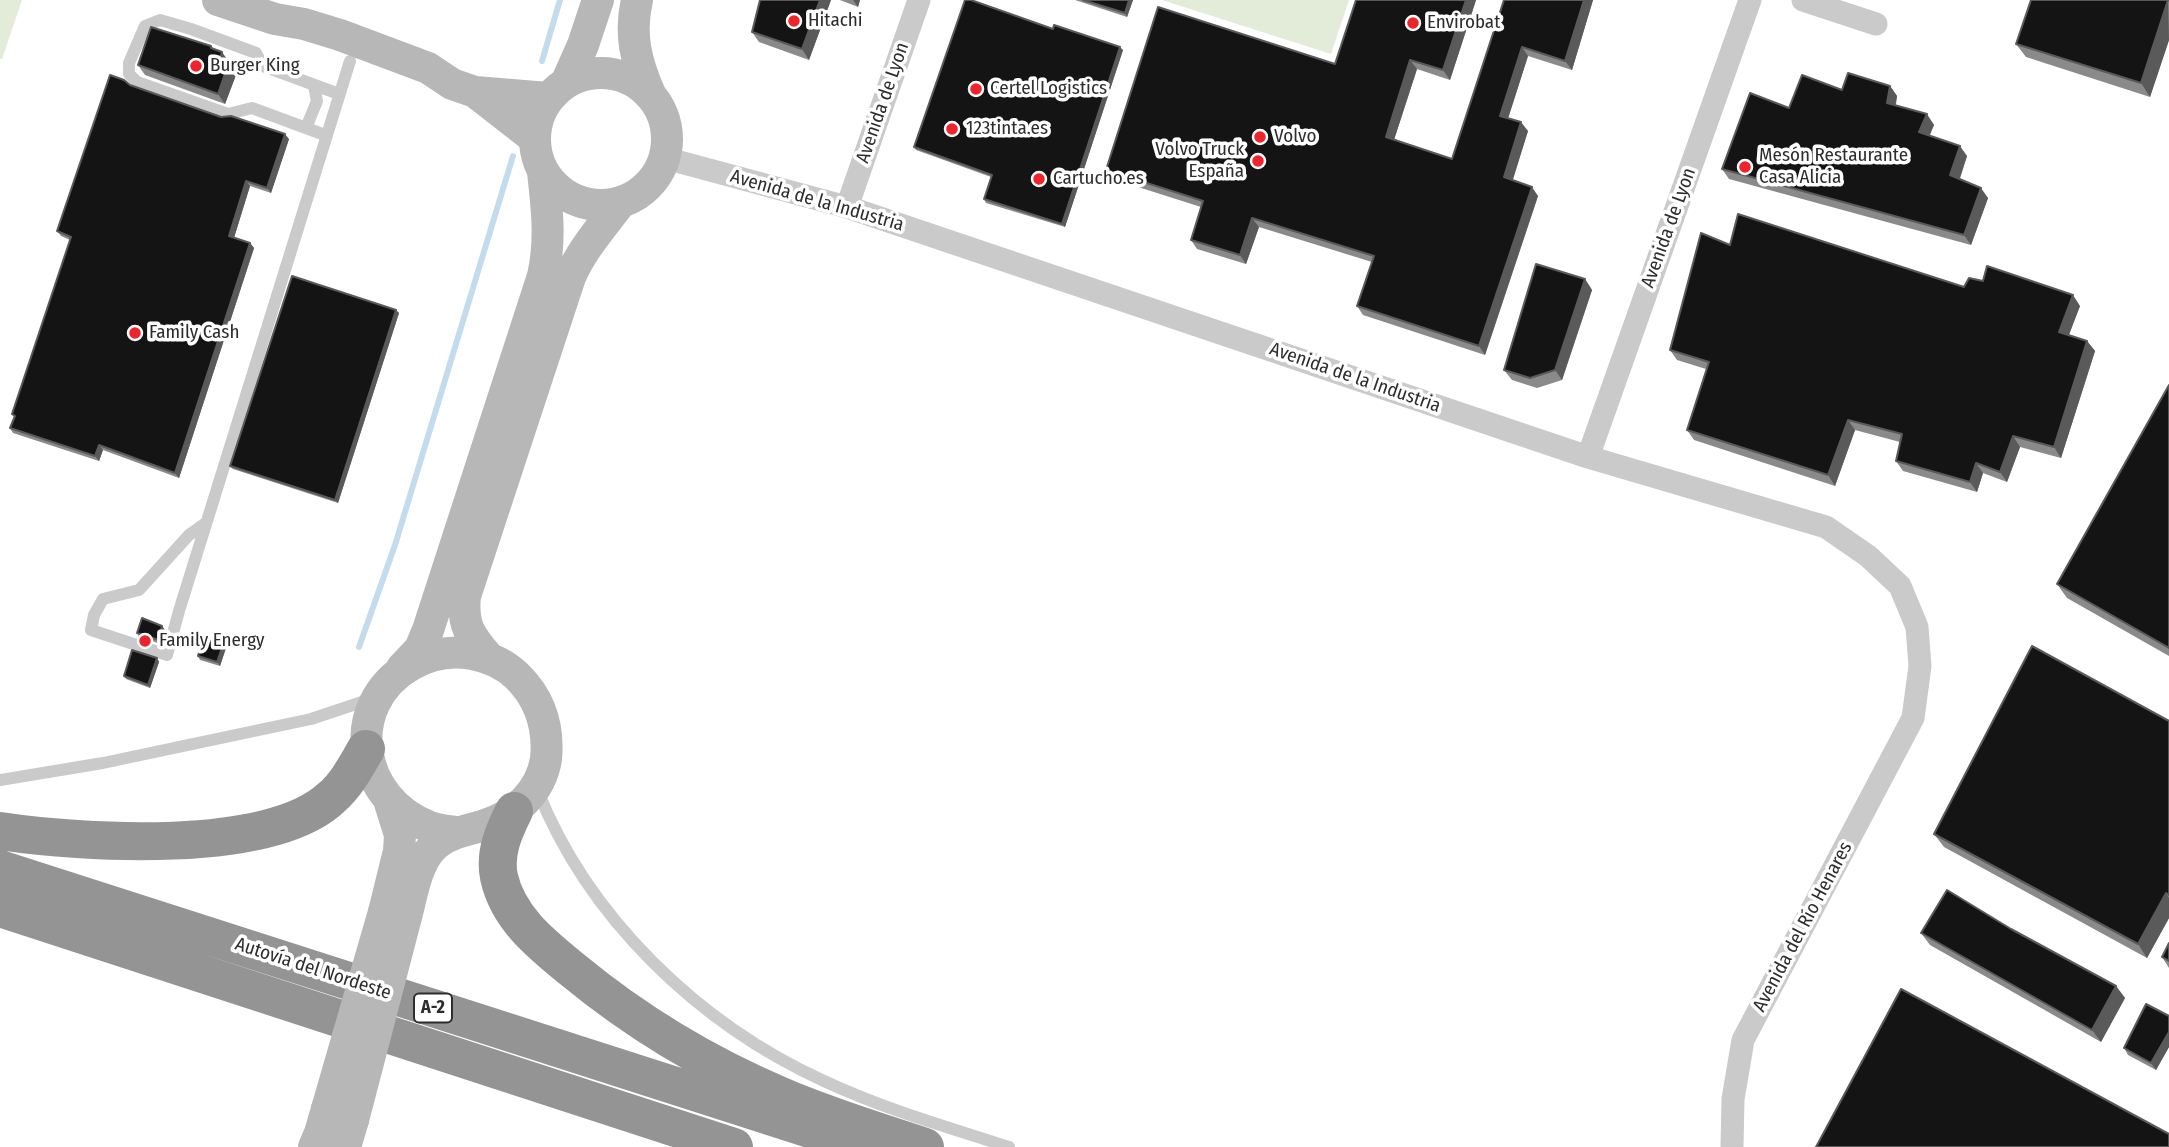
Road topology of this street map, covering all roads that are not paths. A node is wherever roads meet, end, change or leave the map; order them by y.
1 (218, 0) edge
2 (598, 0) edge
3 (637, 0) edge
4 (919, 0) edge
5 (1750, 0) edge
6 (1803, 0) edge
7 (275, 19) junction
8 (1876, 24) dead end
9 (350, 61) junction
10 (452, 81) junction
11 (314, 86) junction
12 (558, 90) junction
13 (339, 94) junction
14 (650, 94) junction
15 (306, 128) junction
16 (326, 135) junction
17 (534, 138) junction
18 (665, 158) junction
19 (543, 172) junction
20 (620, 203) junction
21 (847, 207) junction
22 (1588, 457) junction
23 (206, 523) junction
24 (488, 657) junction
25 (399, 672) junction
26 (378, 697) junction
27 (1913, 718) joint
28 (366, 749) junction
29 (0, 780) edge
30 (525, 799) junction
31 (389, 800) junction
32 (0, 831) edge
33 (456, 832) junction
34 (0, 869) edge
35 (0, 908) edge
36 (395, 914) junction
37 (0, 938) edge
38 (286, 1001) junction
39 (342, 1125) edge
40 (314, 1147) edge
41 (734, 1147) edge
42 (866, 1147) edge
43 (925, 1147) edge
44 (1009, 1147) edge
45 (1732, 1147) edge

1 - 7 main road
2 - 12 main road
3 - 14 main road
4 - 21 street, Avenida de Lyon
5 - 22 street, Avenida de Lyon
6 - 8 street
7 - 9 main road
7 - 10 main road
9 - 10 main road
9 - 13 lane
10 - 12 main road
10 - 17 main road
11 - 13 lane
11 - 15 lane
11 - 15 lane
12 - 14 main road
12 - 17 main road
13 - 16 lane
14 - 18 main road
15 - 16 lane
16 - 23 lane
17 - 19 main road
18 - 20 main road
18 - 21 street, Avenida de la Industria
19 - 20 main road
19 - 25 main road
20 - 24 main road
21 - 22 street, Avenida de la Industria
22 - 27 street, Avenida de la Industria
23 - 23 lane
24 - 25 main road
24 - 30 main road
25 - 26 main road
26 - 28 main road
26 - 29 lane
27 - 45 street, Avenida del Río Henares
28 - 31 main road
28 - 32 highway
30 - 33 main road
30 - 43 highway
30 - 44 lane
31 - 33 main road
31 - 36 main road
33 - 36 main road
34 - 42 highway, Autovía del Nordeste / A-2
35 - 38 highway, Autovía del Nordeste / A-2
36 - 39 main road, bridge
37 - 38 highway
38 - 41 highway, Autovía del Nordeste / A-2
39 - 40 main road

